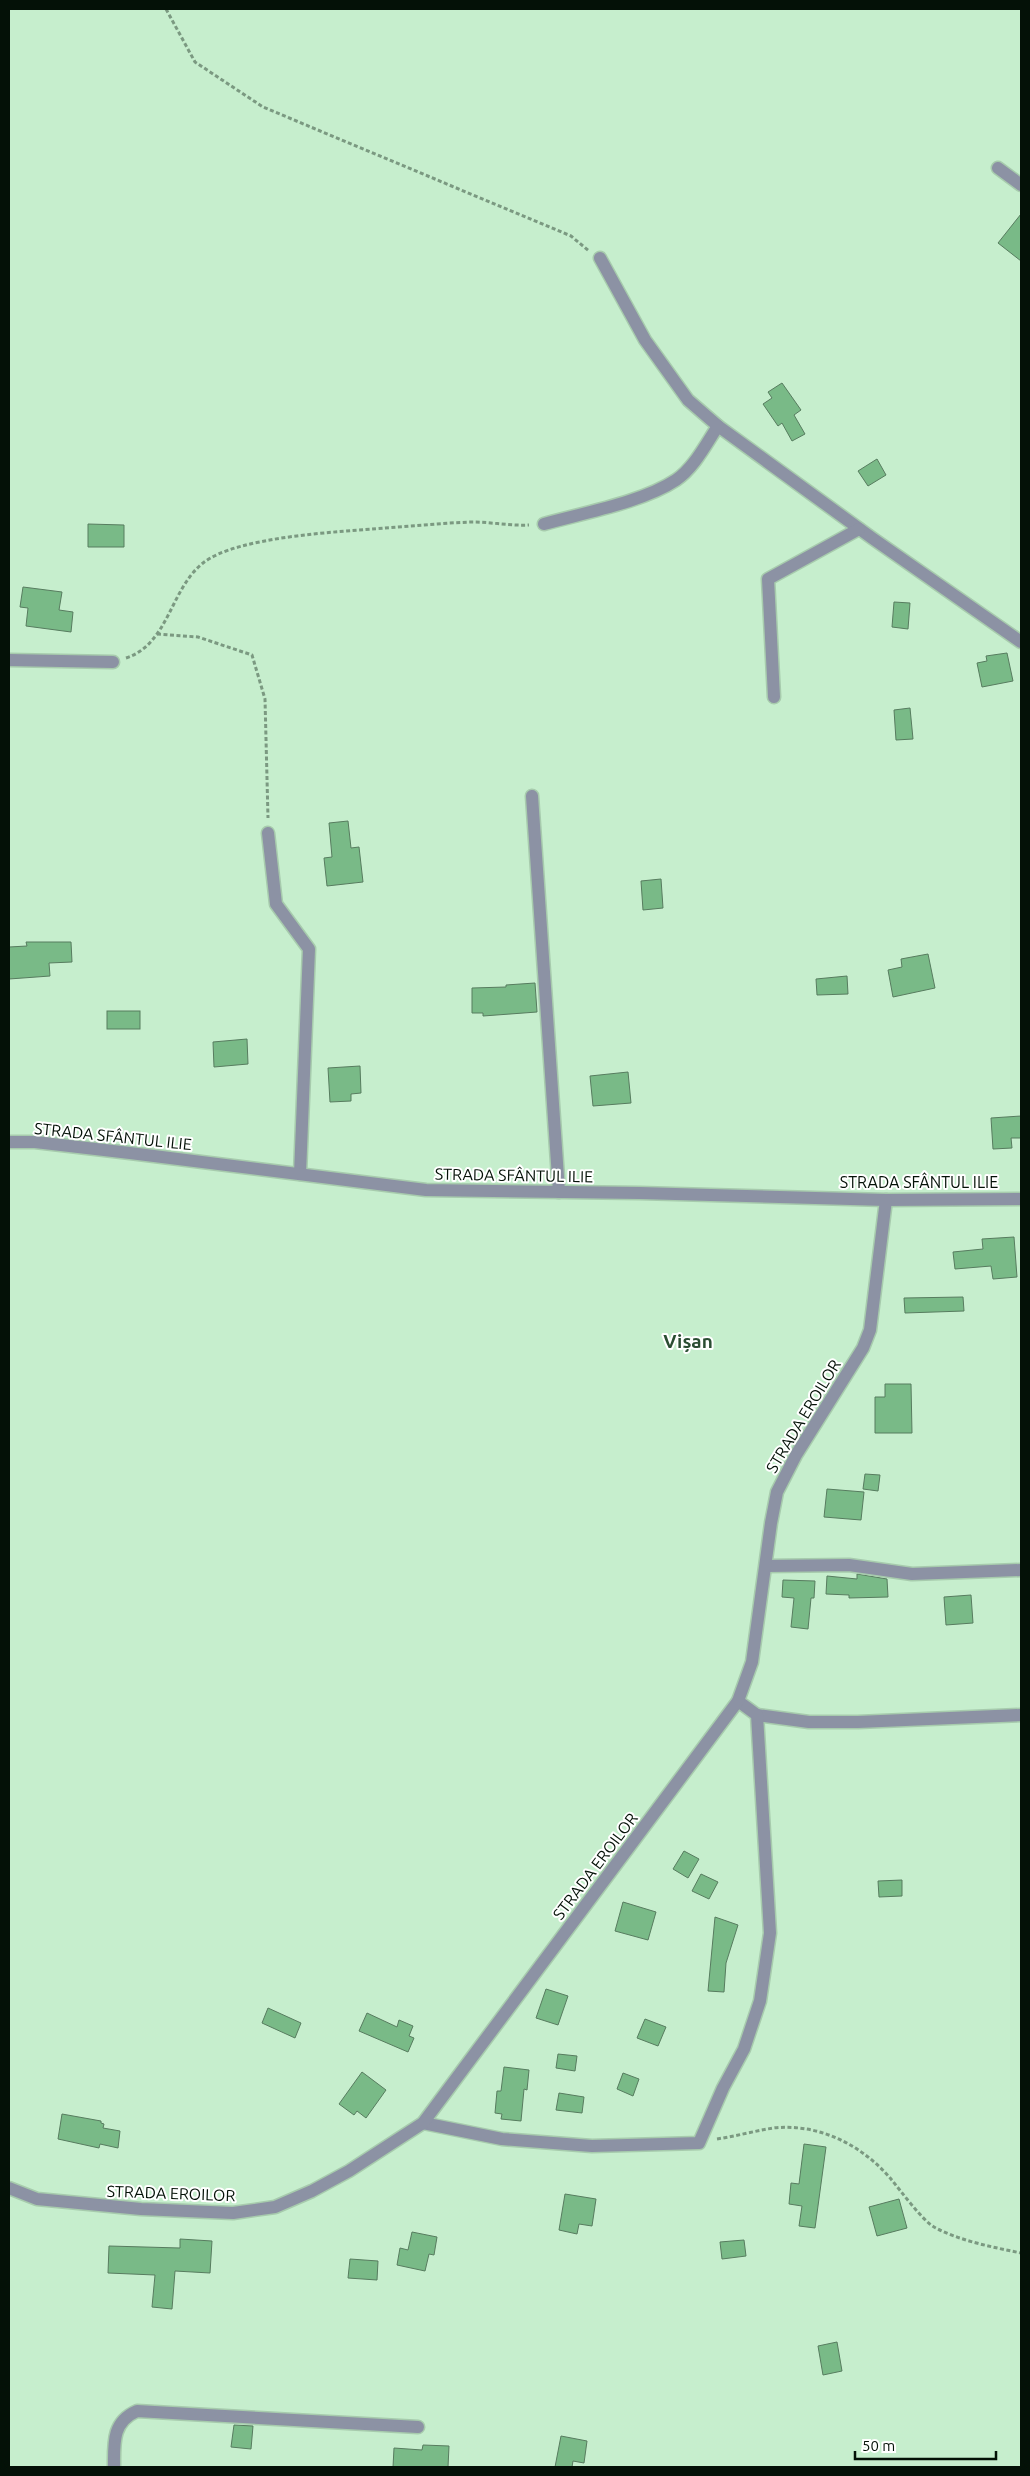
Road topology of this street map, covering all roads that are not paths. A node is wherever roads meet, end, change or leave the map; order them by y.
1 (998, 168) dead end
2 (1021, 185) edge
3 (600, 258) road end
4 (718, 426) junction
5 (544, 524) road end
6 (859, 529) junction
7 (1021, 642) edge
8 (9, 660) edge
9 (113, 662) road end
10 (774, 697) dead end
11 (532, 796) dead end
12 (268, 833) road end
13 (9, 1142) edge
14 (300, 1174) junction
15 (559, 1192) junction
16 (1021, 1199) edge
17 (886, 1200) junction
18 (766, 1566) junction
19 (1021, 1570) edge
20 (738, 1701) junction
21 (757, 1715) junction
22 (1021, 1715) edge
23 (424, 2123) junction
24 (9, 2188) edge
25 (418, 2427) dead end
26 (114, 2467) edge

1 - 2 street
3 - 4 street
4 - 5 street
4 - 6 street
6 - 7 street
6 - 10 street
8 - 9 street
11 - 15 street
12 - 14 street
13 - 14 street, STRADA SFÂNTUL ILIE
14 - 15 street, STRADA SFÂNTUL ILIE
15 - 17 street, STRADA SFÂNTUL ILIE
16 - 17 street, STRADA SFÂNTUL ILIE
17 - 18 street, STRADA EROILOR
18 - 19 street
18 - 20 street, STRADA EROILOR
20 - 21 street
20 - 23 street, STRADA EROILOR
21 - 22 street
21 - 23 street
23 - 24 street, STRADA EROILOR
25 - 26 street

